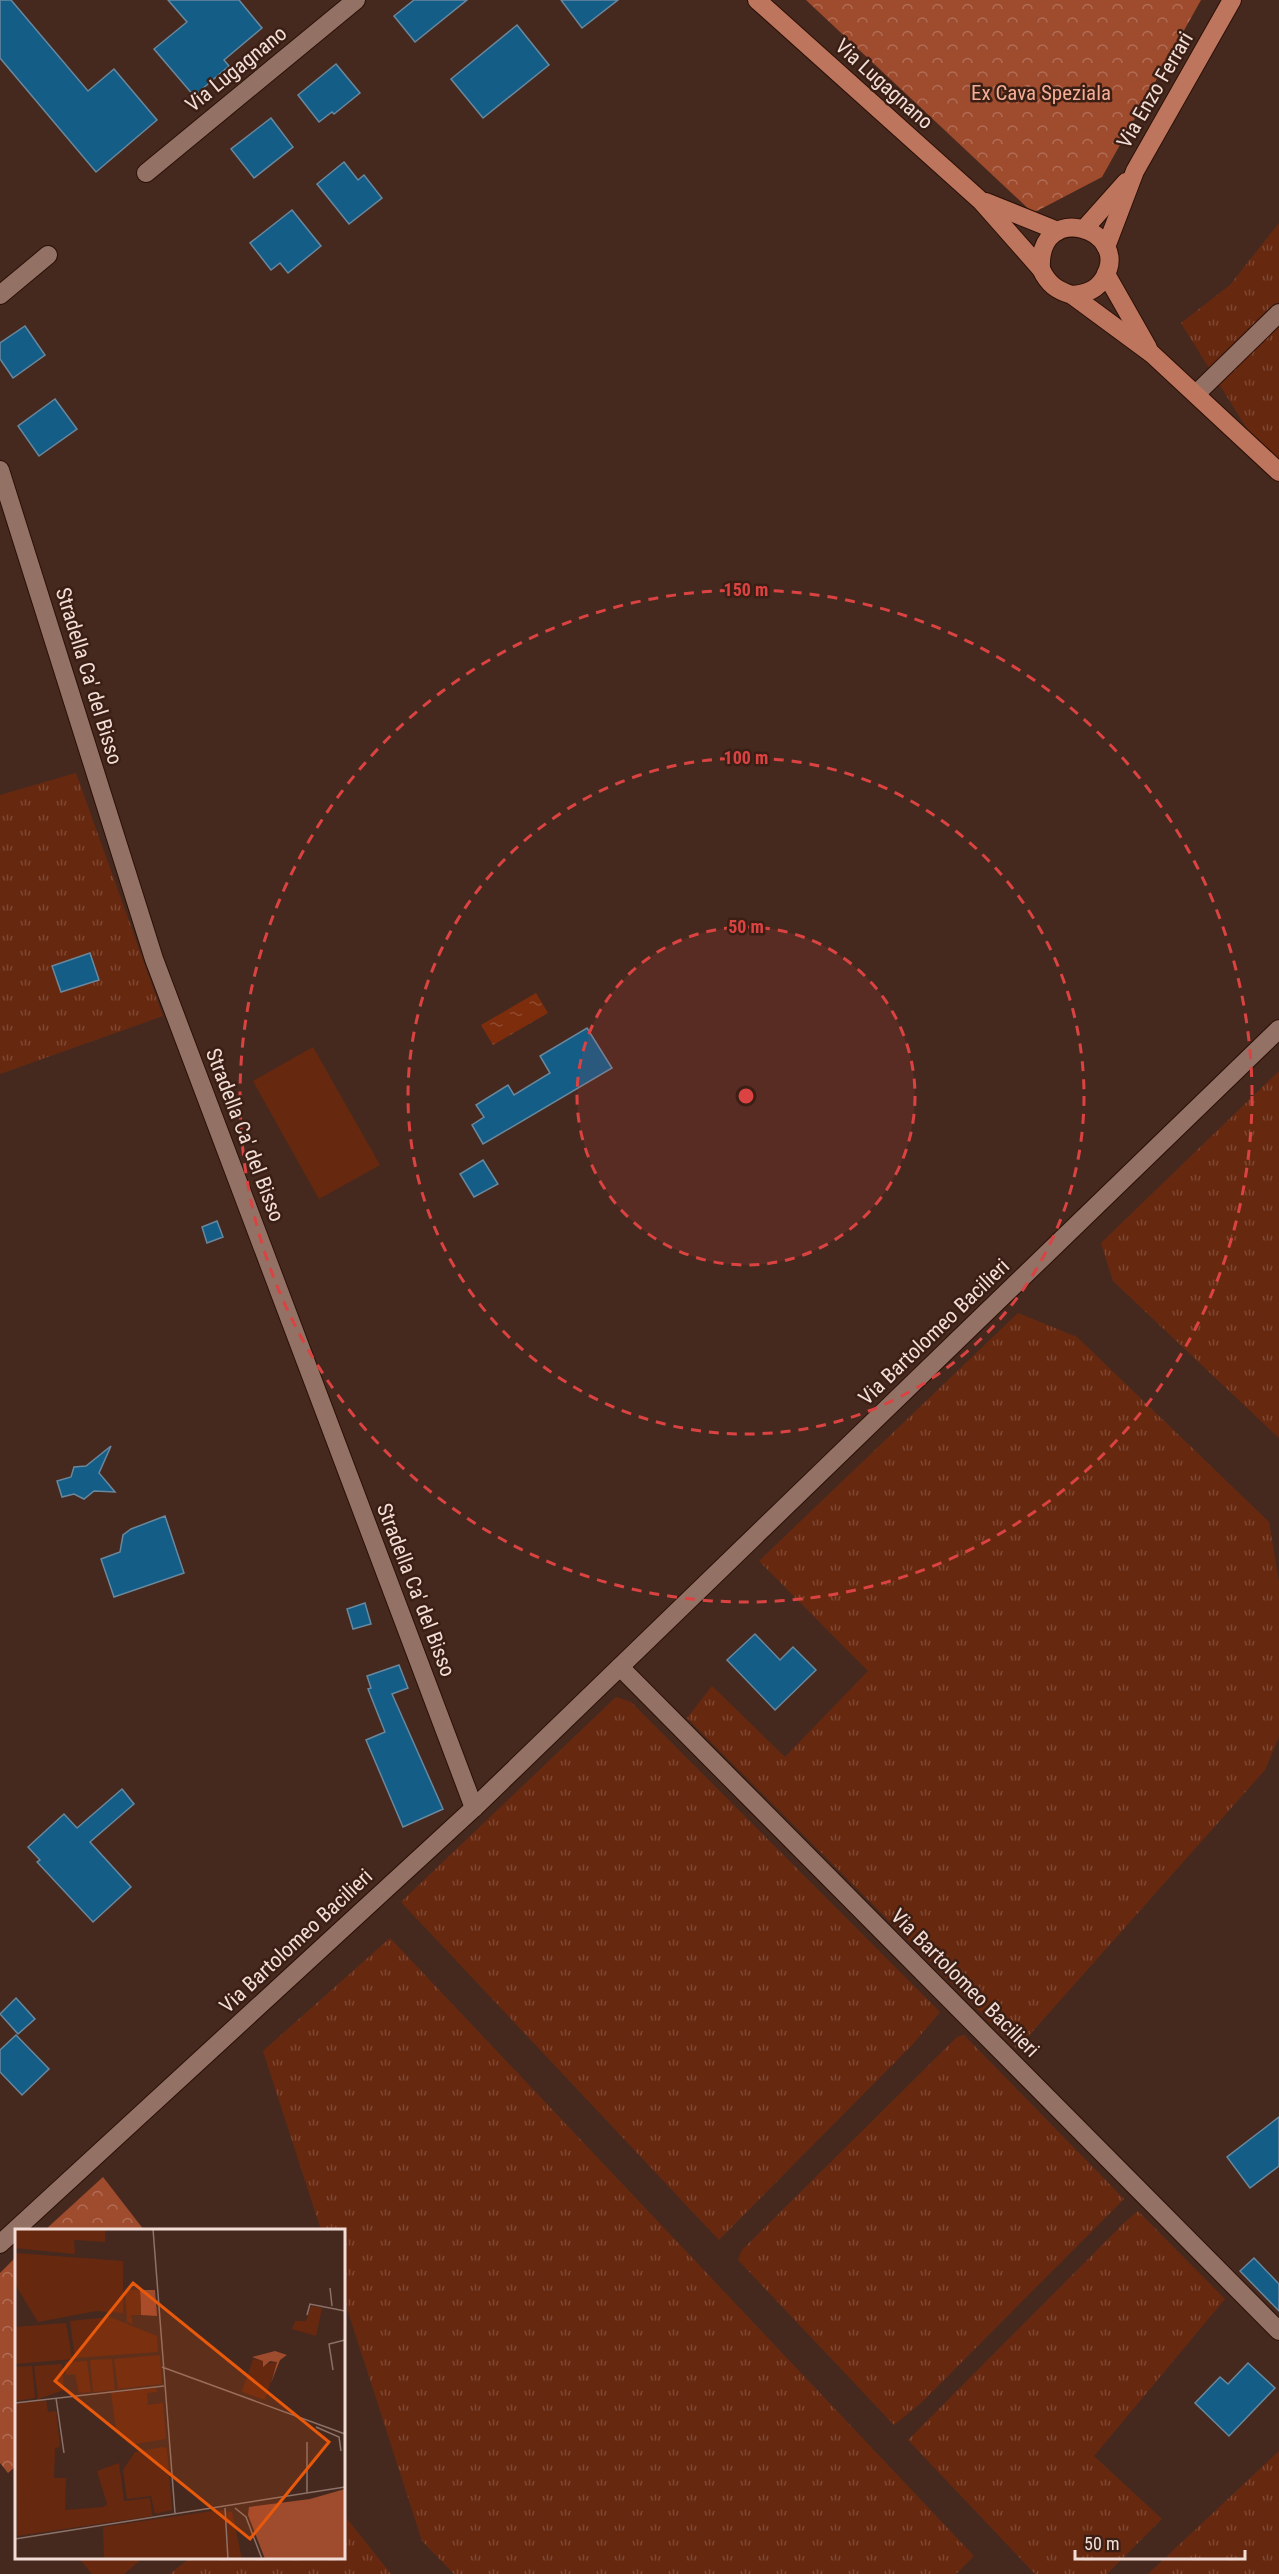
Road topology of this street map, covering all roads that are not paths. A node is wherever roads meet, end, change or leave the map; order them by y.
1 (356, 0) edge
2 (757, 0) edge
3 (1232, 0) edge
4 (1134, 171) junction
5 (146, 173) dead end
6 (981, 201) junction
7 (1085, 228) junction
8 (1058, 231) junction
9 (1106, 247) junction
10 (48, 255) dead end
11 (1041, 269) junction
12 (1106, 274) junction
13 (0, 295) edge
14 (1072, 295) junction
15 (1279, 313) edge
16 (1152, 354) junction
17 (1196, 394) junction
18 (0, 470) edge
19 (1279, 472) edge
20 (1279, 1029) edge
21 (620, 1667) junction
22 (474, 1808) junction
23 (16, 2229) edge
24 (15, 2230) edge
25 (0, 2244) edge
26 (1279, 2331) edge

1 - 5 street, Via Lugagnano
2 - 6 main road, Via Lugagnano
3 - 4 main road, Via Enzo Ferrari
4 - 7 main road, Via Enzo Ferrari
4 - 9 main road, Via Enzo Ferrari
6 - 8 main road, Via Lugagnano
6 - 11 main road, Via Lugagnano
7 - 8 main road, Via Lugagnano
7 - 9 main road
8 - 11 main road
9 - 12 main road, Via Lugagnano
10 - 13 street
11 - 14 main road, Via Lugagnano
12 - 14 main road
12 - 16 main road, Via Lugagnano
14 - 16 main road, Via Lugagnano
15 - 17 street
16 - 17 main road, Via Lugagnano
17 - 19 main road, Via Lugagnano
18 - 22 street, Stradella Ca' del Bisso
20 - 21 street, Via Bartolomeo Bacilieri
21 - 22 street, Via Bartolomeo Bacilieri
21 - 26 street, Via Bartolomeo Bacilieri
22 - 23 street, Via Bartolomeo Bacilieri
24 - 25 street, Via Bartolomeo Bacilieri

